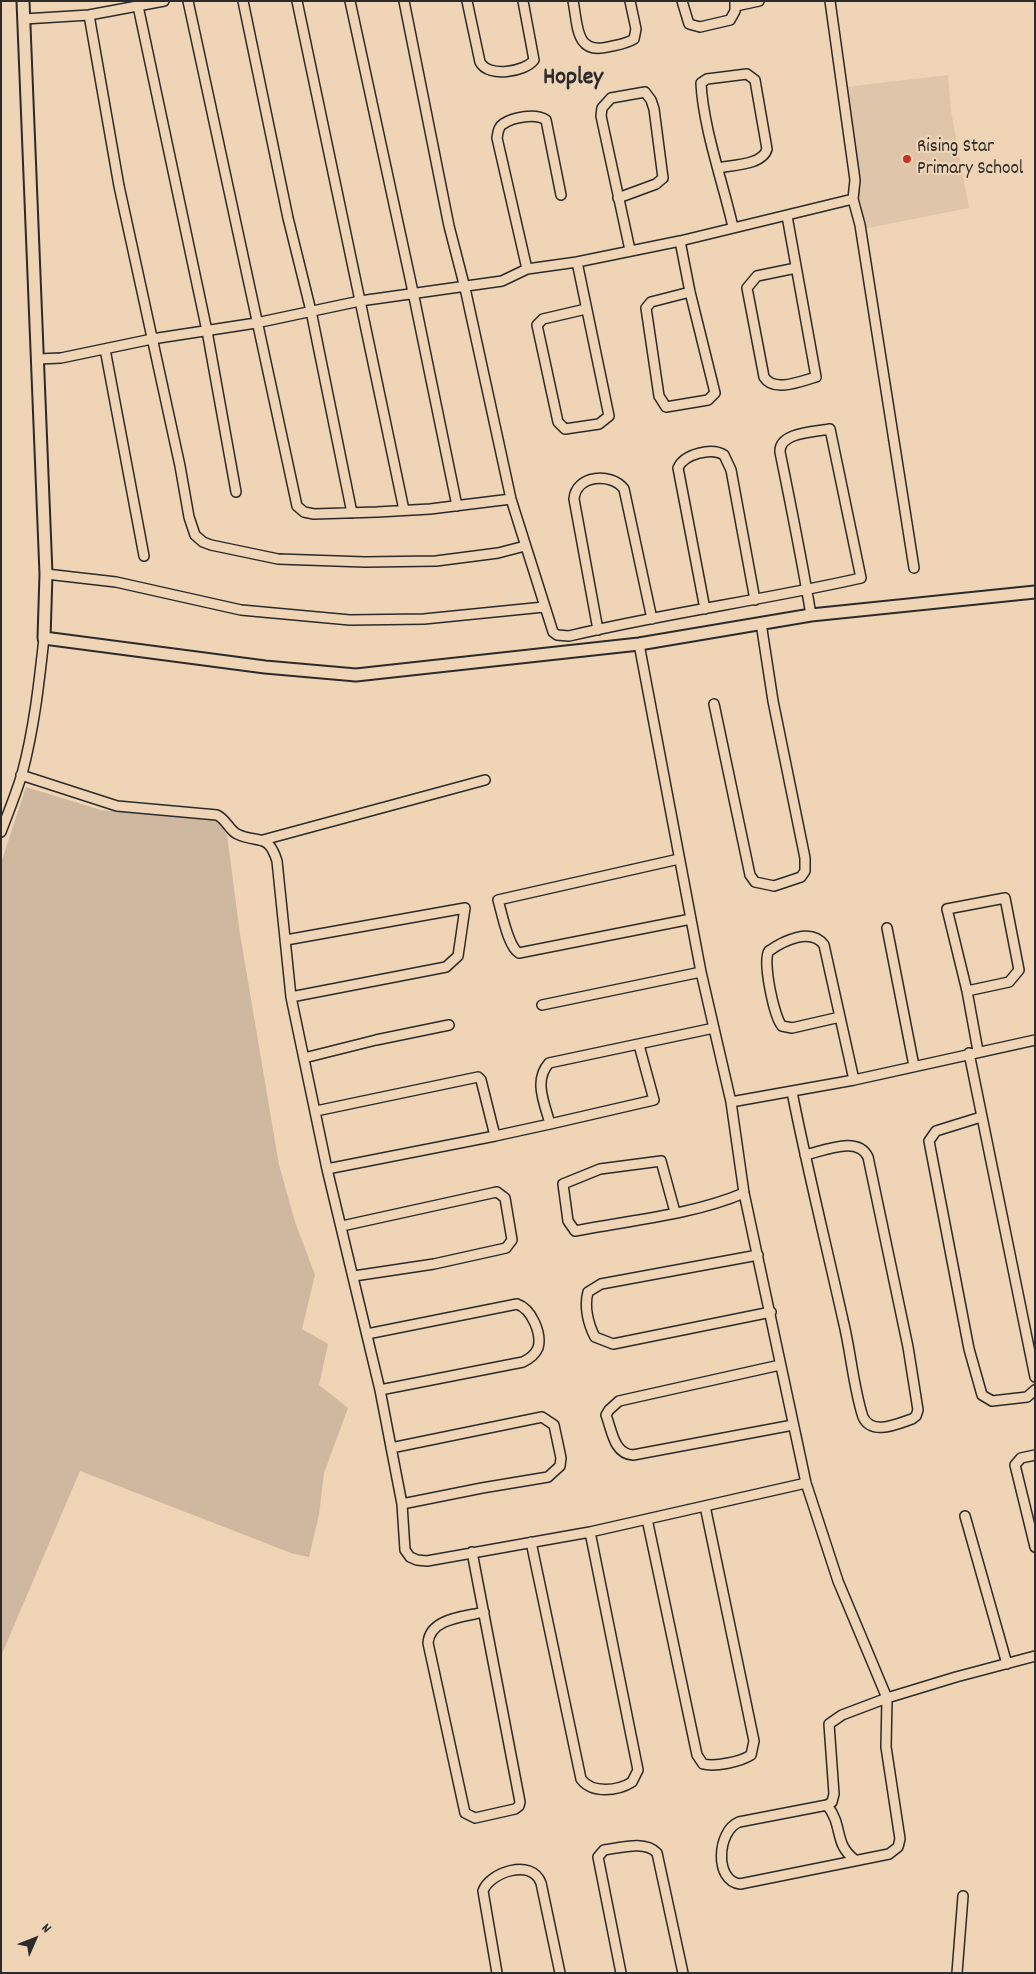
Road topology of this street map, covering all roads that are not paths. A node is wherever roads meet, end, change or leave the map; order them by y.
1 (23, 1) edge
2 (164, 1) edge
3 (188, 1) edge
4 (243, 1) edge
5 (297, 1) edge
6 (350, 1) edge
7 (404, 1) edge
8 (467, 1) edge
9 (523, 1) edge
10 (574, 1) edge
11 (630, 1) edge
12 (682, 1) edge
13 (759, 1) edge
14 (830, 1) edge
15 (736, 3) edge
16 (138, 6) junction
17 (89, 15) junction
18 (24, 19) junction
19 (718, 168) junction
20 (561, 195) dead end
21 (618, 198) junction
22 (853, 199) junction
23 (787, 216) junction
24 (733, 227) junction
25 (680, 240) junction
26 (630, 250) junction
27 (577, 262) junction
28 (796, 268) junction
29 (528, 269) junction
30 (465, 288) junction
31 (413, 292) junction
32 (690, 292) junction
33 (360, 301) junction
34 (586, 309) junction
35 (311, 311) junction
36 (256, 323) junction
37 (207, 331) junction
38 (152, 339) junction
39 (105, 349) junction
40 (38, 358) junction
41 (236, 492) dead end
42 (512, 499) junction
43 (457, 506) junction
44 (404, 510) junction
45 (352, 513) junction
46 (525, 546) junction
47 (144, 556) dead end
48 (914, 568) dead end
49 (46, 574) junction
50 (807, 591) junction
51 (1035, 592) edge
52 (754, 600) junction
53 (544, 607) junction
54 (705, 609) junction
55 (810, 614) junction
56 (652, 618) junction
57 (761, 623) junction
58 (598, 630) junction
59 (44, 638) junction
60 (639, 644) junction
61 (714, 704) dead end
62 (21, 775) junction
63 (485, 780) dead end
64 (1, 832) edge
65 (264, 840) junction
66 (679, 859) junction
67 (691, 919) junction
68 (887, 928) dead end
69 (286, 940) junction
70 (701, 972) junction
71 (967, 991) junction
72 (291, 997) junction
73 (542, 1005) dead end
74 (840, 1017) junction
75 (449, 1025) dead end
76 (714, 1028) junction
77 (1035, 1040) edge
78 (639, 1045) junction
79 (974, 1052) junction
80 (304, 1058) junction
81 (914, 1066) junction
82 (854, 1080) junction
83 (792, 1092) junction
84 (731, 1102) junction
85 (316, 1111) junction
86 (981, 1117) junction
87 (550, 1124) junction
88 (495, 1136) junction
89 (805, 1155) junction
90 (327, 1169) junction
91 (744, 1193) junction
92 (675, 1212) junction
93 (342, 1226) junction
94 (758, 1255) junction
95 (354, 1276) junction
96 (771, 1312) junction
97 (367, 1334) junction
98 (780, 1365) junction
99 (1035, 1377) edge
100 (380, 1390) junction
101 (1035, 1390) edge
102 (793, 1425) junction
103 (391, 1448) junction
104 (1035, 1454) edge
105 (806, 1483) junction
106 (402, 1504) junction
107 (705, 1506) junction
108 (965, 1516) dead end
109 (647, 1519) junction
110 (590, 1532) junction
111 (531, 1542) junction
112 (1035, 1547) edge
113 (472, 1552) junction
114 (484, 1612) junction
115 (1035, 1656) edge
116 (1007, 1664) junction
117 (887, 1698) junction
118 (827, 1805) junction
119 (855, 1860) junction
120 (963, 1896) dead end
121 (497, 1973) edge
122 (560, 1973) edge
123 (621, 1973) edge
124 (683, 1973) edge
125 (957, 1973) edge

1 - 18 main road
2 - 16 street
3 - 36 street
4 - 35 street
5 - 33 street
6 - 31 street
7 - 30 street
8 - 9 street
10 - 11 street
12 - 15 street
13 - 15 street
14 - 22 street
16 - 17 street
16 - 37 street
17 - 18 street
17 - 38 street
18 - 40 main road
19 - 19 street
19 - 24 street
20 - 29 street
21 - 21 street
21 - 26 street
22 - 23 street
22 - 48 street
23 - 24 street
23 - 28 street
24 - 25 street
25 - 26 street
25 - 32 street
26 - 27 street
27 - 29 street
27 - 34 street
28 - 28 street
29 - 30 street
30 - 31 street
30 - 42 street
31 - 33 street
31 - 43 street
32 - 32 street
33 - 35 street
33 - 44 street
34 - 34 street
35 - 36 street
35 - 45 street
36 - 37 street
36 - 45 street
37 - 38 street
37 - 41 street
38 - 39 street
38 - 46 street
39 - 40 street
39 - 47 street
40 - 49 main road
42 - 43 street
42 - 46 street
43 - 44 street
44 - 45 street
46 - 53 street
49 - 53 street
49 - 59 main road
50 - 50 street
50 - 52 street
50 - 55 street
51 - 55 main road
52 - 54 street
52 - 54 street
53 - 58 street
54 - 56 street
55 - 57 main road
56 - 58 street
56 - 58 street
57 - 60 main road
57 - 61 street
59 - 60 main road
59 - 62 street
60 - 66 street
62 - 64 street
62 - 65 street
63 - 65 street
65 - 69 street
66 - 67 street
66 - 67 street
67 - 70 street
68 - 81 street
69 - 72 street
69 - 72 street
70 - 73 street
70 - 76 street
71 - 71 street
71 - 79 street
72 - 80 street
74 - 74 street
74 - 82 street
75 - 80 street
76 - 78 street
76 - 84 street
77 - 79 street
78 - 87 street
78 - 87 street
79 - 81 street
79 - 86 street
80 - 85 street
81 - 82 street
82 - 83 street
83 - 84 street
83 - 89 street
84 - 91 street
85 - 88 street
85 - 90 street
86 - 99 street
86 - 101 street
87 - 88 street
88 - 90 street
89 - 89 street
90 - 93 street
91 - 92 street
91 - 94 street
92 - 92 street
93 - 95 street
93 - 95 street
94 - 96 street
94 - 96 street
95 - 97 street
96 - 98 street
97 - 100 street
97 - 100 street
98 - 102 street
98 - 102 street
100 - 103 street
102 - 105 street
103 - 106 street
103 - 106 street
104 - 112 street
105 - 107 street
105 - 117 street
106 - 113 street
107 - 109 street
107 - 109 street
108 - 116 street
109 - 110 street
110 - 111 street
110 - 111 street
111 - 113 street
113 - 114 street
114 - 114 street
115 - 116 street
116 - 117 street
117 - 118 street
117 - 119 street
118 - 119 street
118 - 119 street
120 - 125 street
121 - 122 street
123 - 124 street

